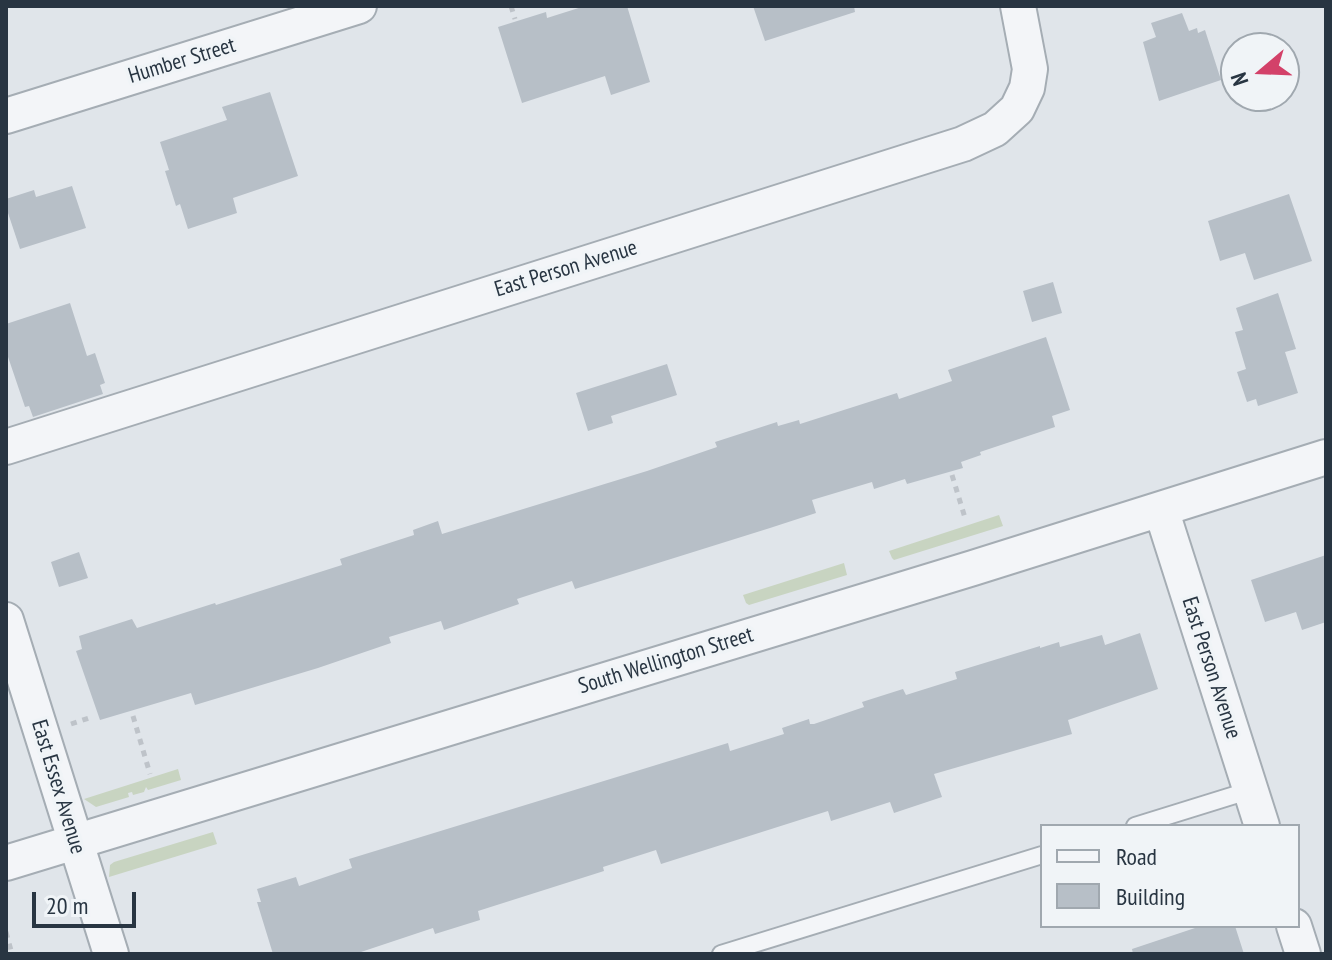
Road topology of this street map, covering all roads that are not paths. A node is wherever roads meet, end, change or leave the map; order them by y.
1 (359, 6) edge
2 (1018, 6) edge
3 (6, 116) edge
4 (6, 447) edge
5 (1326, 457) edge
6 (1161, 509) junction
7 (6, 620) edge
8 (1251, 790) junction
9 (1141, 824) edge
10 (1261, 824) edge
11 (75, 842) junction
12 (1040, 856) edge
13 (6, 863) edge
14 (1295, 928) edge
15 (111, 954) edge
16 (721, 954) edge
17 (1303, 954) edge

1 - 3 street, Humber Street
2 - 4 street, East Person Avenue
5 - 6 street, South Wellington Street
6 - 8 street, East Person Avenue
6 - 11 street, South Wellington Street
7 - 11 street, East Essex Avenue
8 - 9 lane
8 - 10 street, East Person Avenue
11 - 13 street, South Wellington Street
11 - 15 street, East Essex Avenue
12 - 16 lane
14 - 17 street

